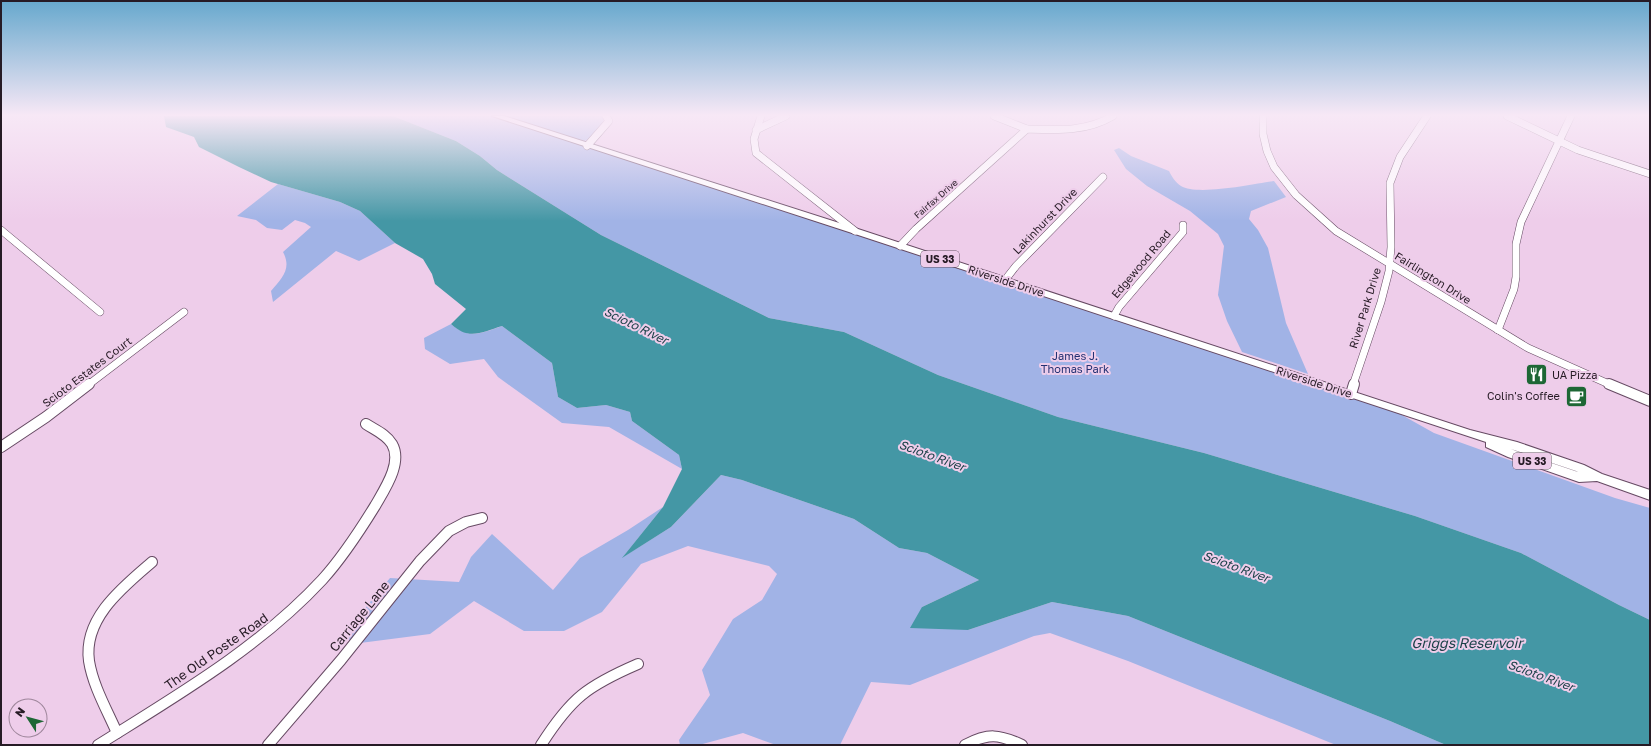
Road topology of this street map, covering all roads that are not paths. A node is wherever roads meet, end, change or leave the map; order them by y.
1 (602, 151) edge
2 (755, 151) edge
3 (1003, 151) edge
4 (1267, 151) edge
5 (1405, 151) edge
6 (1555, 151) edge
7 (1580, 151) edge
8 (1650, 174) edge
9 (1103, 177) dead end
10 (1183, 225) dead end
11 (1, 230) edge
12 (855, 231) junction
13 (900, 246) junction
14 (1390, 264) junction
15 (1005, 280) junction
16 (100, 312) dead end
17 (184, 312) dead end
18 (1114, 316) junction
19 (1498, 330) junction
20 (1351, 394) junction
21 (1650, 401) edge
22 (366, 424) dead end
23 (1, 447) edge
24 (1650, 495) edge
25 (482, 518) dead end
26 (152, 562) dead end
27 (638, 664) dead end
28 (117, 733) junction
29 (98, 745) edge
30 (268, 745) edge
31 (541, 745) edge
32 (965, 745) edge
33 (1022, 745) edge

1 - 12 main road, Riverside Drive / US 33
2 - 12 street
3 - 13 street, Fairfax Drive
4 - 14 street, Fairlington Drive
5 - 14 street, River Park Drive
6 - 19 street
7 - 8 street
9 - 15 street, Lakinhurst Drive
10 - 18 street, Edgewood Road
11 - 16 street
12 - 13 main road, Riverside Drive / US 33
13 - 15 main road, Riverside Drive / US 33
14 - 19 street, Fairlington Drive
14 - 20 street, River Park Drive
15 - 18 main road, Riverside Drive / US 33
17 - 23 street, Scioto Estates Court
18 - 20 main road, Riverside Drive / US 33
19 - 21 street, Fairlington Drive
20 - 24 main road, Riverside Drive / US 33
22 - 28 street, The Old Poste Road
25 - 30 street, Carriage Lane
26 - 28 street
27 - 31 street
28 - 29 street, The Old Poste Road
32 - 33 street

